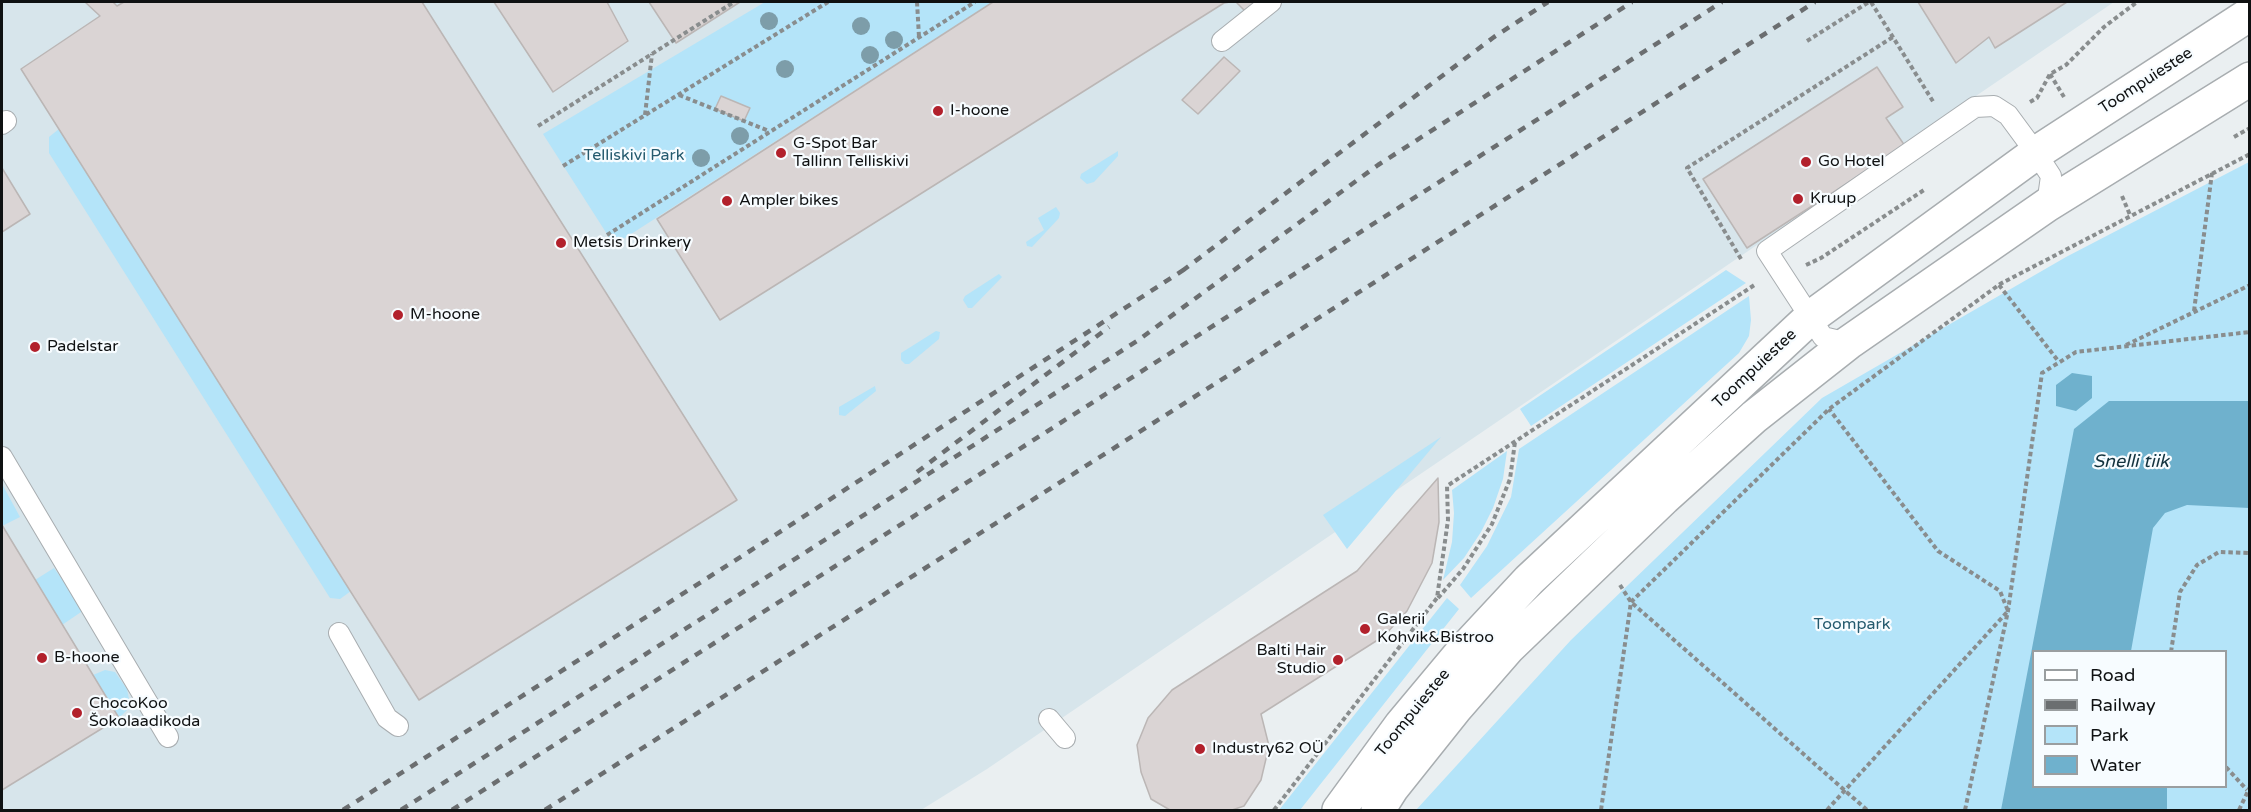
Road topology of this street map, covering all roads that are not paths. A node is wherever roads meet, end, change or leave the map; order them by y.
1 (1271, 2) edge
2 (2250, 14) edge
3 (1222, 41) dead end
4 (2250, 79) edge
5 (2036, 153) junction
6 (2047, 204) junction
7 (1811, 317) junction
8 (1848, 343) junction
9 (2, 457) edge
10 (339, 633) dead end
11 (1049, 719) dead end
12 (398, 726) dead end
13 (168, 737) dead end
14 (1065, 738) dead end
15 (1339, 810) edge
16 (1378, 810) edge

1 - 3 lane
2 - 5 main road, Toompuiestee
4 - 6 main road, Toompuiestee
5 - 6 lane
5 - 7 main road, Toompuiestee
5 - 7 lane
6 - 8 main road, Toompuiestee
7 - 8 lane
7 - 15 main road, Toompuiestee
8 - 16 main road, Toompuiestee
9 - 13 lane
10 - 12 lane
11 - 14 lane

